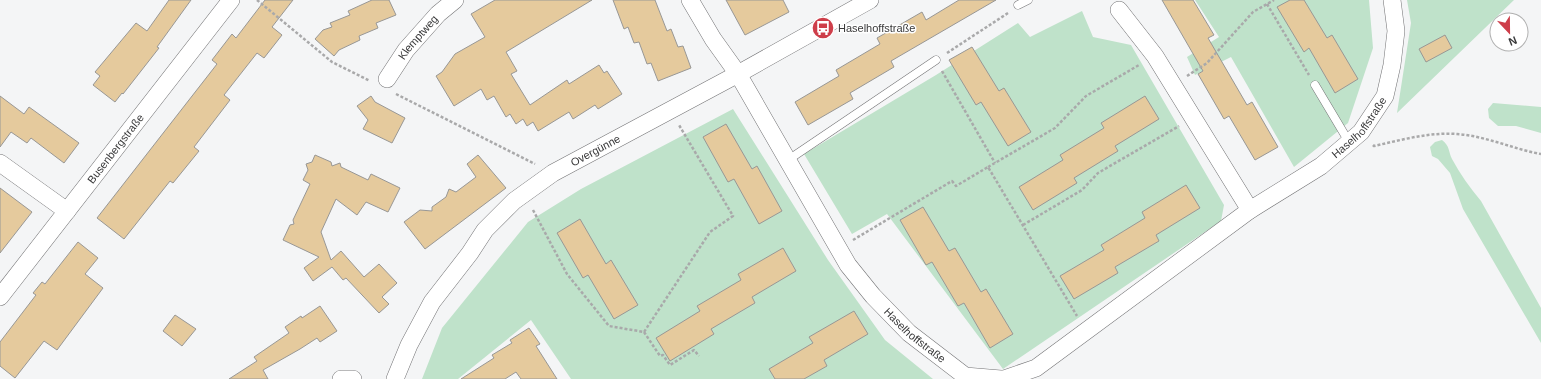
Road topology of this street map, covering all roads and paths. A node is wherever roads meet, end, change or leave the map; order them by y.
1 (231, 0) edge
2 (257, 0) edge
3 (455, 0) edge
4 (690, 0) edge
5 (870, 0) edge
6 (1028, 0) edge
7 (1274, 0) edge
8 (1392, 0) edge
9 (1267, 4) junction
10 (1118, 5) edge
11 (1018, 6) dead end
12 (1007, 13) dead end
13 (1156, 56) junction
14 (936, 60) junction
15 (738, 74) junction
16 (386, 85) junction
17 (1174, 85) junction
18 (1315, 85) joint
19 (670, 110) junction
20 (1193, 118) junction
21 (1355, 137) junction
22 (1541, 154) edge
23 (788, 160) junction
24 (0, 163) edge
25 (995, 163) junction
26 (988, 167) junction
27 (553, 173) junction
28 (524, 193) junction
29 (1250, 210) junction
30 (67, 211) junction
31 (1023, 225) junction
32 (839, 248) junction
33 (0, 296) edge
34 (644, 332) junction
35 (1087, 332) junction
36 (699, 356) dead end
37 (341, 379) edge
38 (353, 379) edge
39 (395, 379) edge
40 (1003, 379) edge

1 - 30 street, Busenbergstraße
2 - 16 path
3 - 16 street, Klemptweg
4 - 15 street, Haselhoffstraße
5 - 15 street, Overgünne
6 - 11 lane
7 - 9 path
8 - 21 street, Haselhoffstraße
9 - 17 path
9 - 18 path
10 - 13 street
12 - 14 path
13 - 17 street
13 - 25 path
14 - 23 lane
14 - 25 path
15 - 19 street, Overgünne
15 - 23 street, Haselhoffstraße
16 - 27 path
17 - 20 street
18 - 21 lane
19 - 27 street, Overgünne
19 - 34 path
20 - 29 street
20 - 31 path
21 - 22 path
21 - 29 street, Haselhoffstraße
23 - 32 street, Haselhoffstraße
24 - 30 street
25 - 26 path
26 - 31 path
26 - 32 path
27 - 28 street, Overgünne
28 - 34 path
28 - 39 street, Overgünne
29 - 35 street, Haselhoffstraße
30 - 33 street, Busenbergstraße
31 - 35 path
32 - 40 street, Haselhoffstraße
34 - 36 path
35 - 40 street, Haselhoffstraße
37 - 38 street

